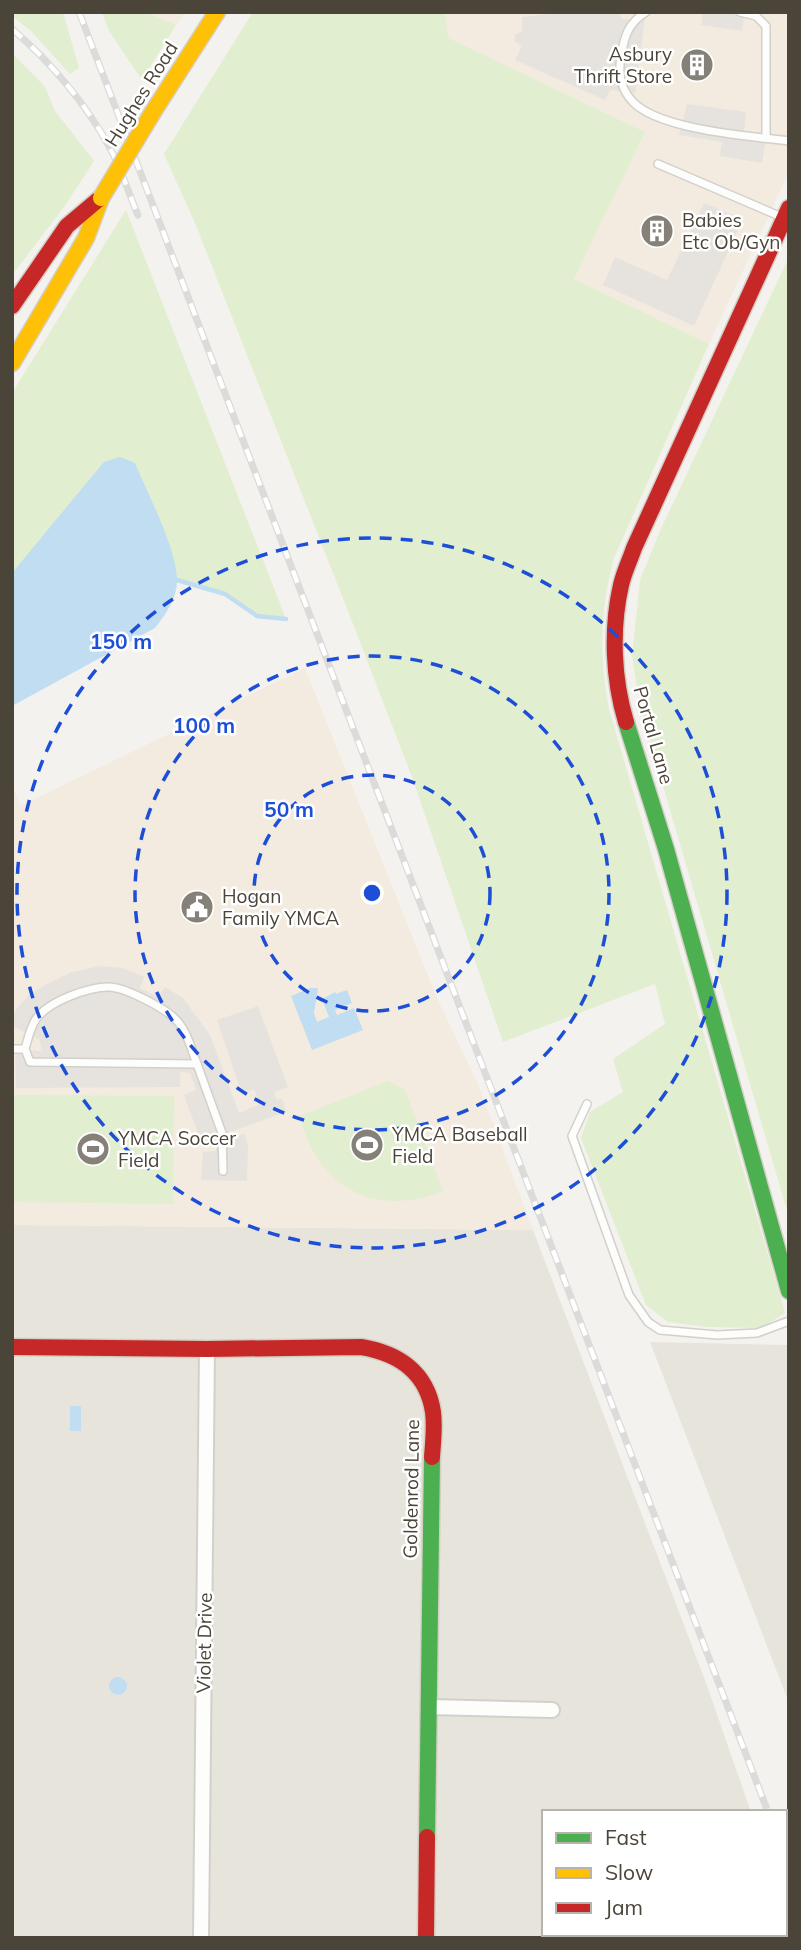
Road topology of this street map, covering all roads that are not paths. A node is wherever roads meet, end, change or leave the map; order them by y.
1 (217, 12) edge
2 (646, 12) edge
3 (740, 12) edge
4 (766, 138) junction
5 (789, 141) edge
6 (658, 164) dead end
7 (101, 198) junction
8 (787, 213) edge
9 (12, 306) edge
10 (12, 363) edge
11 (12, 1049) edge
12 (25, 1049) junction
13 (197, 1064) junction
14 (587, 1104) dead end
15 (223, 1171) dead end
16 (781, 1235) edge
17 (789, 1291) edge
18 (789, 1321) edge
19 (12, 1347) edge
20 (207, 1349) junction
21 (430, 1707) junction
22 (552, 1710) dead end
23 (201, 1938) edge
24 (426, 1938) edge

1 - 7 street, Hughes Road, bridge
2 - 4 lane
3 - 4 lane
4 - 5 lane
6 - 8 lane
7 - 9 street, Hughes Road
7 - 10 street, Hughes Road
8 - 16 street, Portal Lane
11 - 12 lane
12 - 13 lane
12 - 13 lane
13 - 15 lane
14 - 18 lane
16 - 17 street, Portal Lane
19 - 20 street, Goldenrod Lane
20 - 21 street, Goldenrod Lane
20 - 23 street, Violet Drive
21 - 22 street
21 - 24 street, Goldenrod Lane

